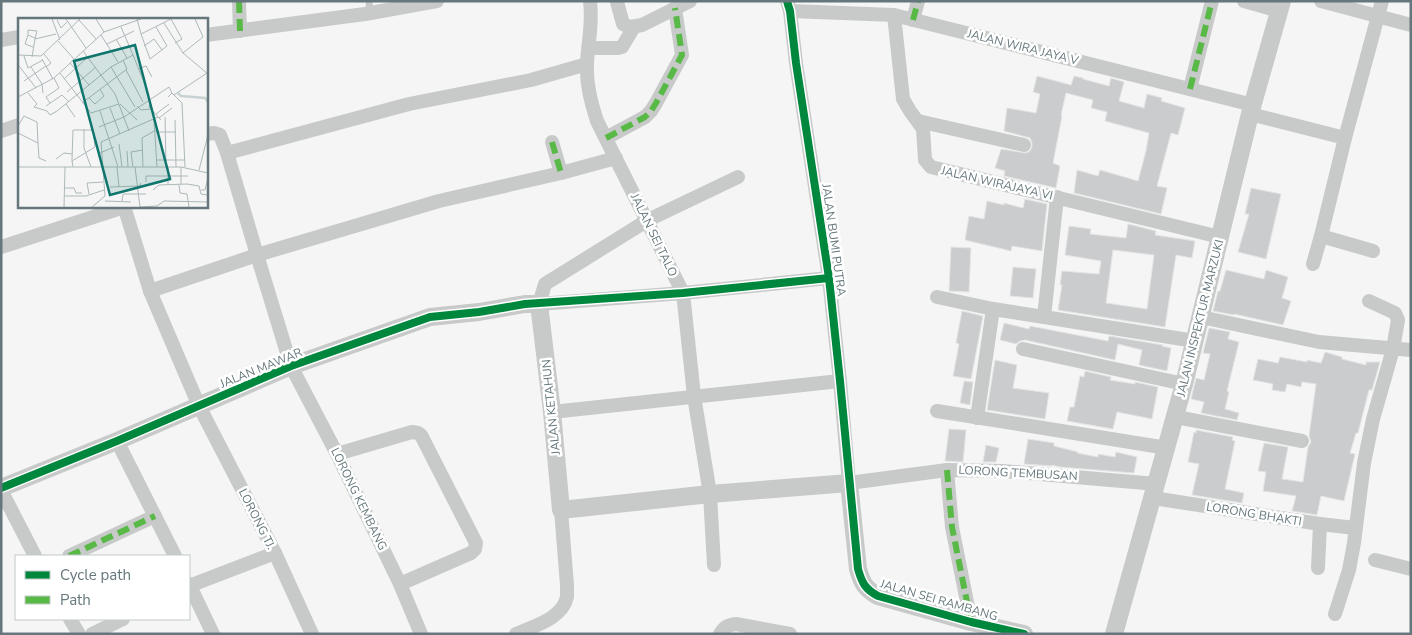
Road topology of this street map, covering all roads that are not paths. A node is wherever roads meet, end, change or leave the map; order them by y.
1 (239, 1) edge
2 (437, 1) edge
3 (590, 1) edge
4 (918, 1) edge
5 (1212, 1) edge
6 (1244, 1) edge
7 (1321, 1) edge
8 (1382, 1) edge
9 (617, 2) edge
10 (682, 4) edge
11 (788, 6) edge
12 (1281, 6) edge
13 (370, 7) edge
14 (894, 15) junction
15 (1378, 17) junction
16 (914, 20) junction
17 (1411, 25) edge
18 (634, 27) junction
19 (240, 31) junction
20 (208, 35) edge
21 (18, 37) edge
22 (1, 40) edge
23 (589, 48) junction
24 (587, 64) junction
25 (1190, 89) junction
26 (1252, 109) junction
27 (918, 121) junction
28 (18, 125) edge
29 (1, 131) edge
30 (208, 134) edge
31 (606, 138) junction
32 (1345, 138) junction
33 (552, 142) dead end
34 (1024, 145) dead end
35 (227, 152) junction
36 (616, 158) junction
37 (561, 172) junction
38 (738, 177) dead end
39 (1057, 197) junction
40 (121, 208) edge
41 (124, 208) edge
42 (648, 220) junction
43 (1321, 236) junction
44 (1220, 237) junction
45 (1, 247) edge
46 (1373, 251) dead end
47 (256, 255) junction
48 (1313, 264) dead end
49 (829, 278) junction
50 (150, 291) junction
51 (683, 293) junction
52 (937, 297) dead end
53 (1369, 301) dead end
54 (540, 304) junction
55 (993, 309) junction
56 (1044, 317) junction
57 (1201, 317) junction
58 (1195, 341) junction
59 (1023, 349) dead end
60 (1393, 349) junction
61 (1411, 350) edge
62 (291, 366) junction
63 (840, 381) junction
64 (1184, 384) junction
65 (694, 396) junction
66 (199, 406) junction
67 (937, 411) dead end
68 (552, 412) junction
69 (1176, 417) junction
70 (976, 418) junction
71 (118, 441) junction
72 (1302, 441) dead end
73 (1167, 448) junction
74 (337, 454) junction
75 (947, 470) junction
76 (849, 483) junction
77 (1, 489) edge
78 (1155, 491) junction
79 (710, 494) junction
80 (561, 510) junction
81 (155, 516) junction
82 (1320, 524) junction
83 (1355, 528) junction
84 (275, 554) junction
85 (34, 555) edge
86 (71, 555) edge
87 (174, 555) edge
88 (1375, 560) dead end
89 (714, 565) dead end
90 (1318, 568) dead end
91 (1411, 568) edge
92 (400, 584) junction
93 (190, 585) edge
94 (190, 587) edge
95 (1334, 614) dead end
96 (71, 620) edge
97 (121, 620) edge
98 (971, 622) junction
99 (524, 632) edge
100 (78, 634) edge
101 (92, 634) edge
102 (213, 634) edge
103 (312, 634) edge
104 (421, 634) edge
105 (720, 634) edge
106 (790, 634) edge
107 (1024, 634) edge
108 (1114, 634) edge

1 - 19 street
2 - 13 street
3 - 23 street, JALAN SEI TALO
4 - 16 street
5 - 25 street
6 - 12 street
7 - 15 street
8 - 15 street
9 - 18 street
10 - 18 street
10 - 31 street
11 - 14 street, JALAN WIRA JAYA V
11 - 49 street, JALAN BUMI PUTRA
12 - 26 street, JALAN INSPEKTUR MARZUKI
13 - 19 street
14 - 16 street, JALAN WIRA JAYA V
14 - 27 street, JALAN WIRAJAYA VI
15 - 17 street
15 - 32 street
16 - 25 street, JALAN WIRA JAYA V
18 - 23 street
19 - 20 street
21 - 22 street
23 - 24 street, JALAN SEI TALO
24 - 31 street, JALAN SEI TALO
24 - 35 street
25 - 26 street, JALAN WIRA JAYA V
26 - 32 street, JALAN WIRA JAYA V
26 - 44 street, JALAN INSPEKTUR MARZUKI
27 - 34 street
27 - 39 street, JALAN WIRAJAYA VI
28 - 29 street
30 - 35 street, LORONG KEMBANG
31 - 36 street, JALAN SEI TALO
32 - 43 street
33 - 37 street
35 - 47 street, LORONG KEMBANG
36 - 37 street
36 - 42 street, JALAN SEI TALO
37 - 47 street
38 - 42 street
39 - 44 street, JALAN WIRAJAYA VI
39 - 56 street
40 - 45 street
41 - 50 street, LORONG TJ.
42 - 51 street, JALAN SEI TALO
42 - 54 street
43 - 46 street
43 - 48 street
44 - 57 street, JALAN INSPEKTUR MARZUKI
47 - 50 street
47 - 62 street, LORONG KEMBANG
49 - 51 street
49 - 63 street, JALAN BUMI PUTRA
50 - 66 street, LORONG TJ.
51 - 54 street
51 - 65 street, JALAN SEI TALO
52 - 55 street
53 - 60 street
54 - 62 street, JALAN MAWAR
54 - 68 street, JALAN KETAHUN
55 - 56 street
55 - 70 street
56 - 58 street
57 - 58 street, JALAN INSPEKTUR MARZUKI
57 - 60 street
58 - 64 street, JALAN INSPEKTUR MARZUKI
59 - 64 street
60 - 61 street
60 - 83 street
62 - 66 street, JALAN MAWAR
62 - 74 street, LORONG KEMBANG
63 - 65 street
63 - 76 street, JALAN BUMI PUTRA
64 - 69 street, JALAN INSPEKTUR MARZUKI
65 - 68 street
65 - 79 street, JALAN SEI TALO
66 - 71 street, JALAN MAWAR
66 - 84 street, LORONG TJ.
67 - 70 street
68 - 80 street, JALAN KETAHUN
69 - 72 street
69 - 73 street, JALAN INSPEKTUR MARZUKI
70 - 73 street
71 - 77 street, JALAN MAWAR
71 - 81 street
73 - 78 street, JALAN INSPEKTUR MARZUKI
74 - 92 street, LORONG KEMBANG
74 - 92 street
75 - 76 street, LORONG TEMBUSAN
75 - 78 street, LORONG TEMBUSAN
75 - 98 street
76 - 79 street
76 - 98 street, JALAN SEI RAMBANG
77 - 85 street
78 - 82 street, LORONG BHAKTI
78 - 108 street, JALAN INSPEKTUR MARZUKI
79 - 80 street
79 - 89 street, JALAN SEI TALO
80 - 99 street
81 - 86 street
81 - 87 street
82 - 83 street, LORONG BHAKTI
82 - 90 street
83 - 95 street
84 - 93 street
84 - 103 street, LORONG TJ.
88 - 91 street
92 - 104 street, LORONG KEMBANG
94 - 102 street
96 - 100 street
97 - 101 street
98 - 107 street, JALAN SEI RAMBANG
105 - 106 street

